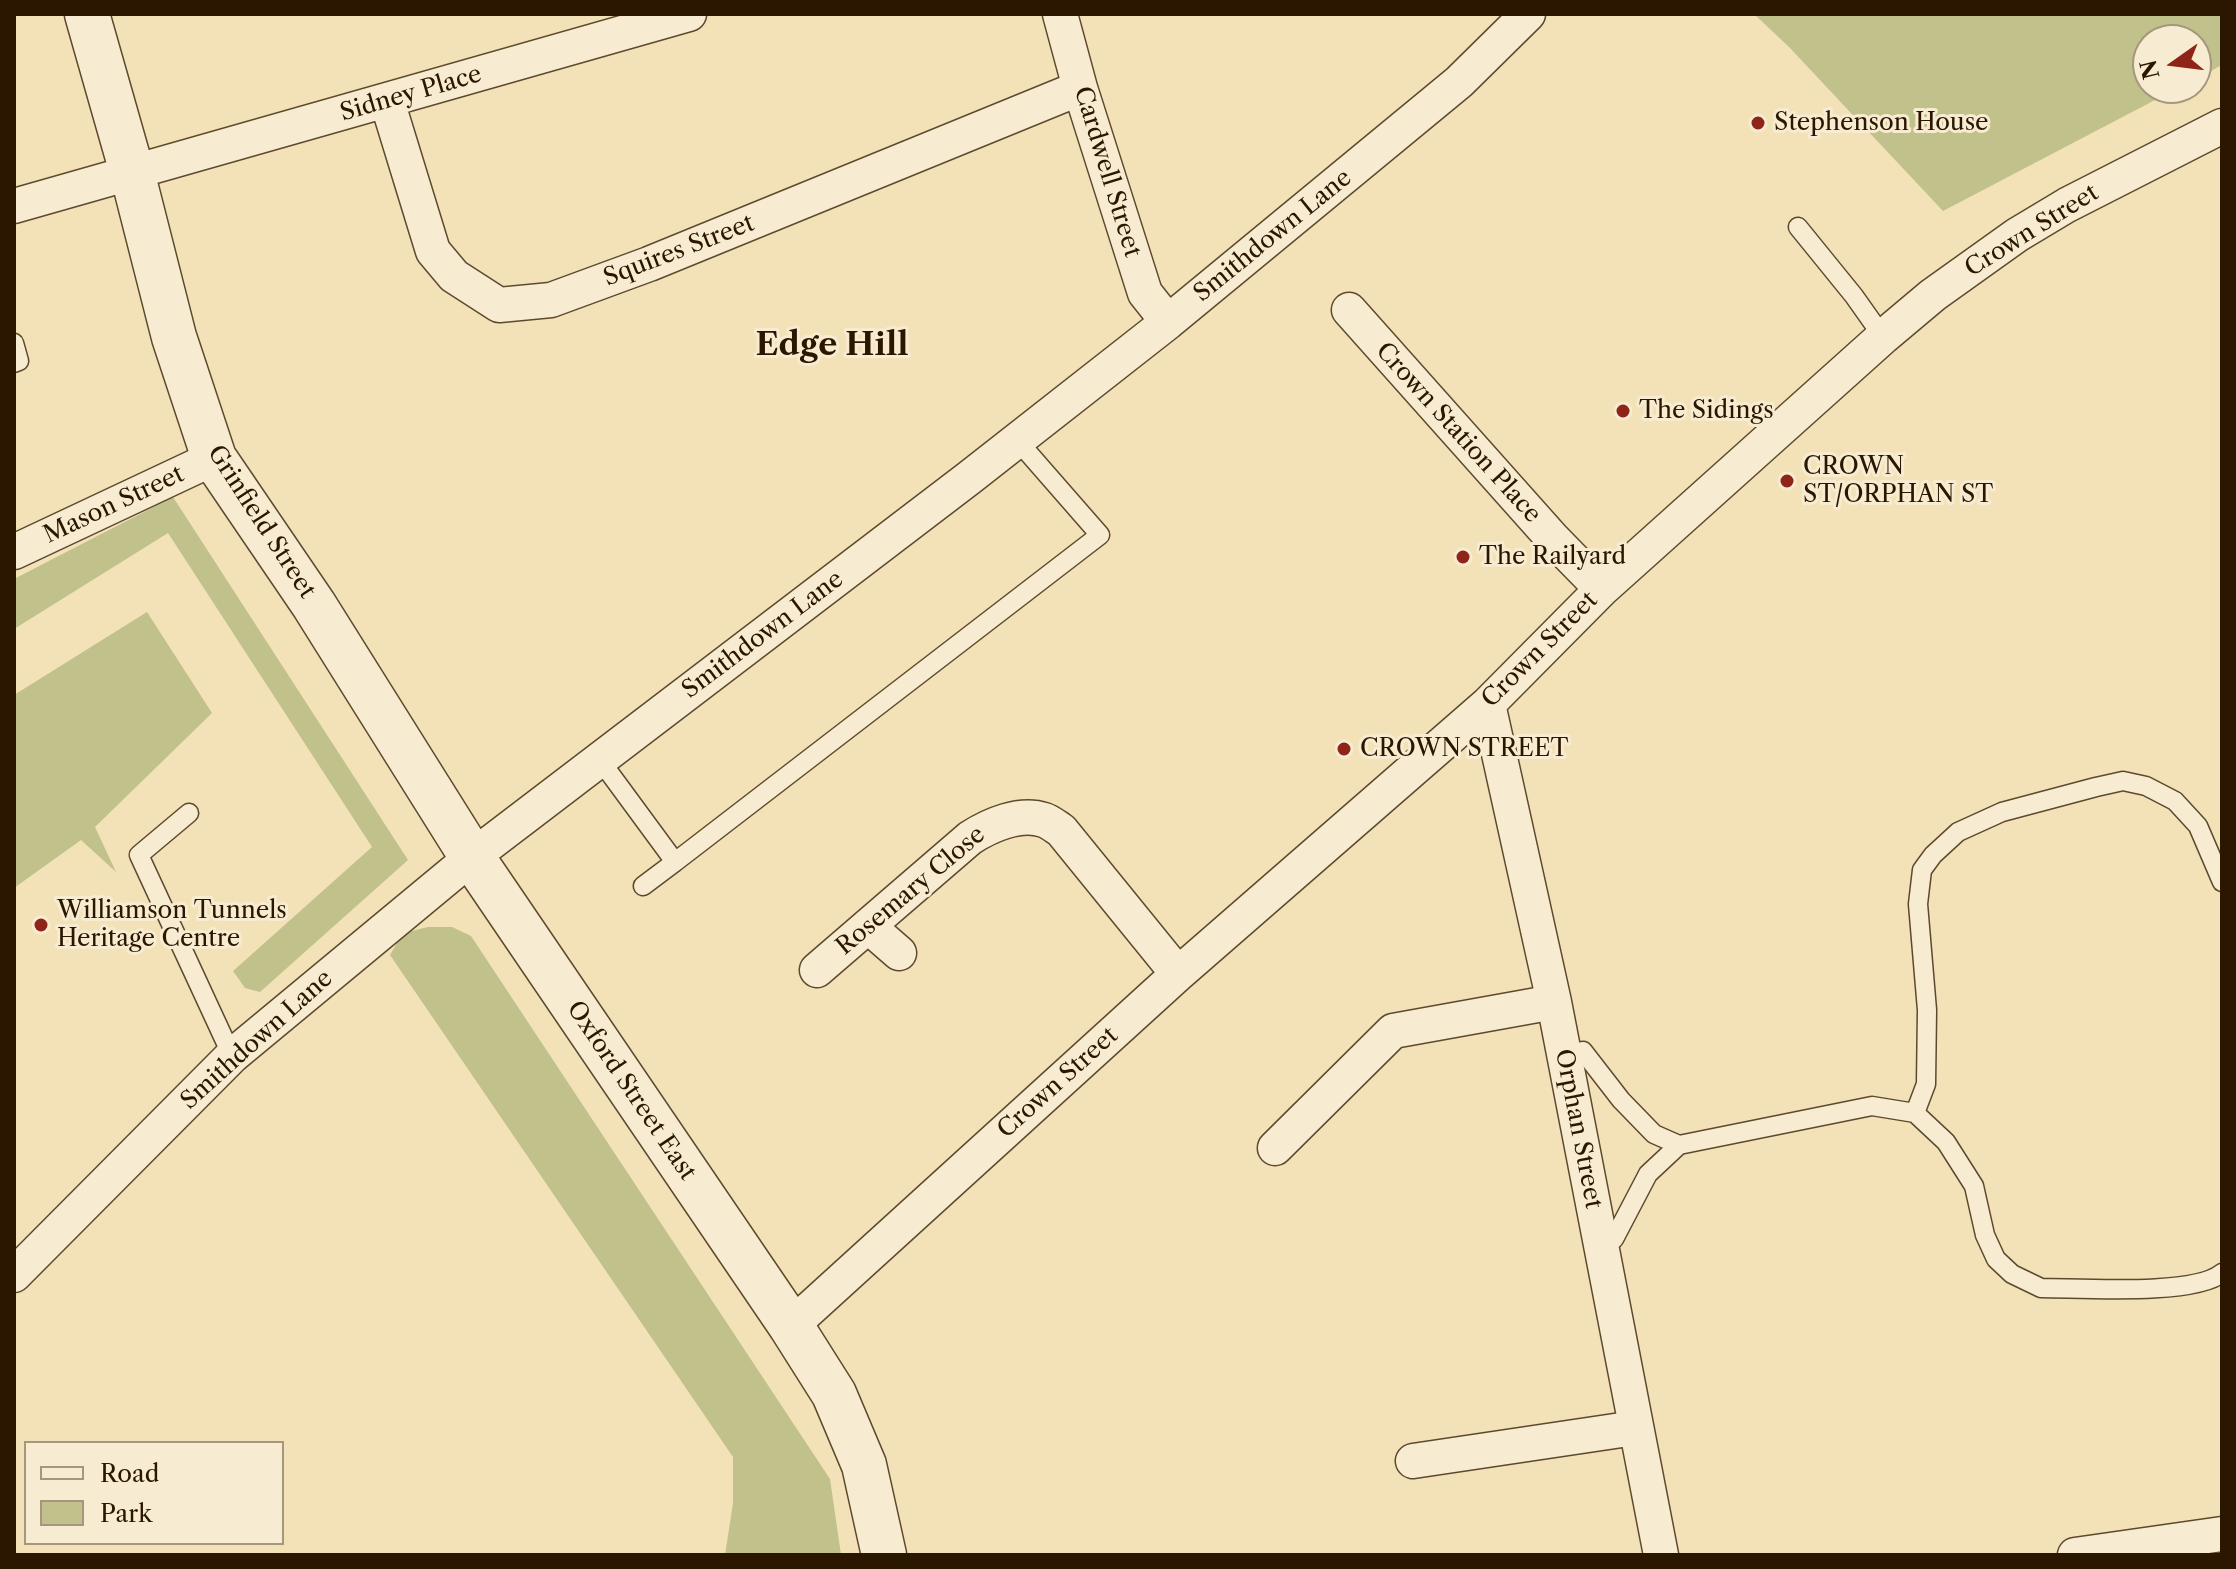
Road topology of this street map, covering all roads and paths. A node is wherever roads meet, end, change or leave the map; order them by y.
1 (87, 14) edge
2 (689, 14) edge
3 (1060, 14) edge
4 (1528, 14) edge
5 (1080, 88) junction
6 (387, 101) junction
7 (2222, 126) edge
8 (132, 172) junction
9 (14, 206) edge
10 (1798, 227) dead end
11 (1349, 310) dead end
12 (1168, 322) junction
13 (1883, 337) junction
14 (14, 343) edge
15 (14, 363) edge
16 (1017, 440) junction
17 (214, 458) junction
18 (14, 552) edge
19 (1602, 589) junction
20 (1488, 704) junction
21 (600, 760) junction
22 (189, 813) dead end
23 (472, 857) junction
24 (675, 862) junction
25 (2222, 882) edge
26 (643, 886) dead end
27 (868, 926) junction
28 (899, 953) dead end
29 (817, 970) dead end
30 (1178, 974) junction
31 (1554, 1002) junction
32 (232, 1056) junction
33 (1564, 1056) junction
34 (1915, 1113) junction
35 (1679, 1145) junction
36 (1275, 1148) dead end
37 (1600, 1244) junction
38 (2222, 1273) edge
39 (14, 1275) edge
40 (791, 1326) junction
41 (1635, 1428) junction
42 (1413, 1461) dead end
43 (2222, 1534) edge
44 (884, 1555) edge
45 (1661, 1555) edge
46 (2075, 1555) edge

1 - 8 street, Grinfield Street
2 - 6 street, Sidney Place
3 - 5 street, Cardwell Street
4 - 12 street, Smithdown Lane
5 - 6 street, Squires Street
5 - 12 street, Cardwell Street
6 - 8 street, Sidney Place
7 - 13 street, Crown Street
8 - 9 street, Sidney Place
8 - 17 street, Grinfield Street
10 - 13 lane
11 - 19 street, Crown Station Place
12 - 16 street, Smithdown Lane
13 - 19 street, Crown Street
14 - 15 lane
16 - 21 street, Smithdown Lane
16 - 24 lane
17 - 18 street, Mason Street
17 - 23 street, Grinfield Street
19 - 20 street, Crown Street
20 - 30 street, Crown Street
20 - 31 street, Orphan Street
21 - 23 street, Smithdown Lane
21 - 24 lane
22 - 32 lane
23 - 32 street, Smithdown Lane
23 - 40 street, Oxford Street East
24 - 26 lane
25 - 34 lane
27 - 28 street
27 - 29 street, Rosemary Close
27 - 30 street, Rosemary Close
30 - 40 street, Crown Street
31 - 33 street, Orphan Street
31 - 36 street
32 - 39 street, Smithdown Lane
33 - 35 lane
33 - 37 street, Orphan Street
34 - 35 lane
34 - 38 lane
35 - 37 lane
37 - 41 street, Orphan Street
40 - 44 street, Oxford Street East
41 - 42 street
41 - 45 street, Orphan Street
43 - 46 street

